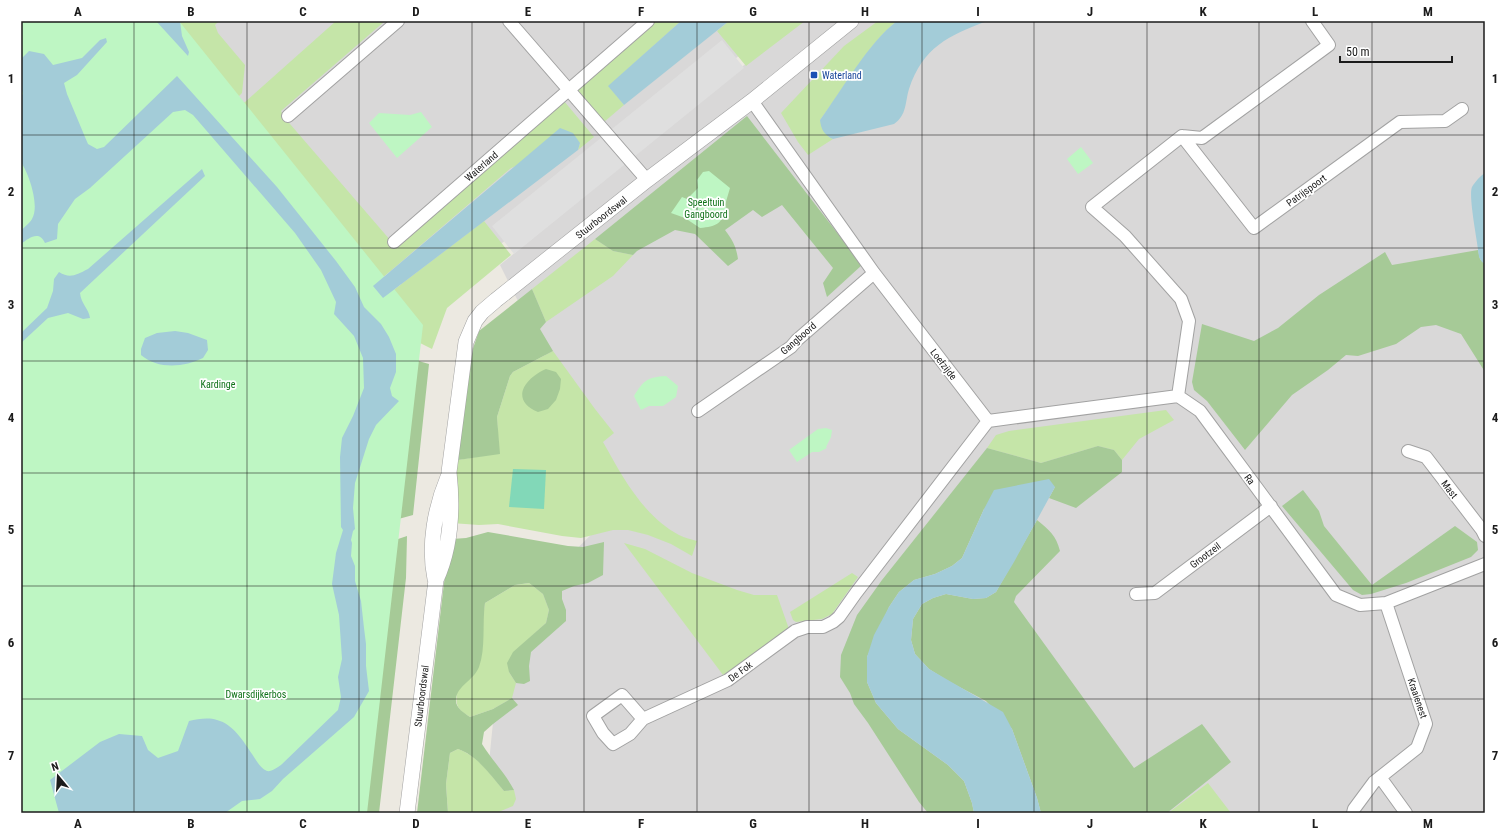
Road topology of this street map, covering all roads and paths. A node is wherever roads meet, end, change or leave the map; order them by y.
1 (398, 21) edge
2 (509, 21) edge
3 (648, 21) edge
4 (851, 21) edge
5 (1312, 21) edge
6 (569, 90) junction
7 (752, 101) junction
8 (1462, 109) dead end
9 (288, 116) dead end
10 (1182, 136) junction
11 (647, 180) junction
12 (394, 242) dead end
13 (874, 273) junction
14 (1178, 396) junction
15 (698, 411) dead end
16 (988, 422) junction
17 (1408, 451) dead end
18 (1271, 506) junction
19 (1485, 536) edge
20 (1485, 564) edge
21 (1136, 594) dead end
22 (1386, 603) junction
23 (642, 719) dead end
24 (1380, 777) junction
25 (407, 813) edge
26 (1353, 813) edge
27 (1406, 813) edge

1 - 9 street
2 - 6 street
3 - 6 street, Waterland
4 - 7 street, Stuurboordswal
5 - 10 street
6 - 11 street
6 - 12 street, Waterland
7 - 11 street, Stuurboordswal
7 - 13 street, Loefzijde
8 - 10 street, Patrijspoort
10 - 14 street
11 - 25 street, Stuurboordswal
13 - 15 street, Gangboord
13 - 16 street, Loefzijde
14 - 16 street
14 - 18 street, Ra
16 - 23 street, De Fok
17 - 19 street, Mast
18 - 21 street, Grootzeil
18 - 22 street, Ra
20 - 22 street, Ra
22 - 24 street, Kraaienest
24 - 26 street, Kraaienest
24 - 27 street

